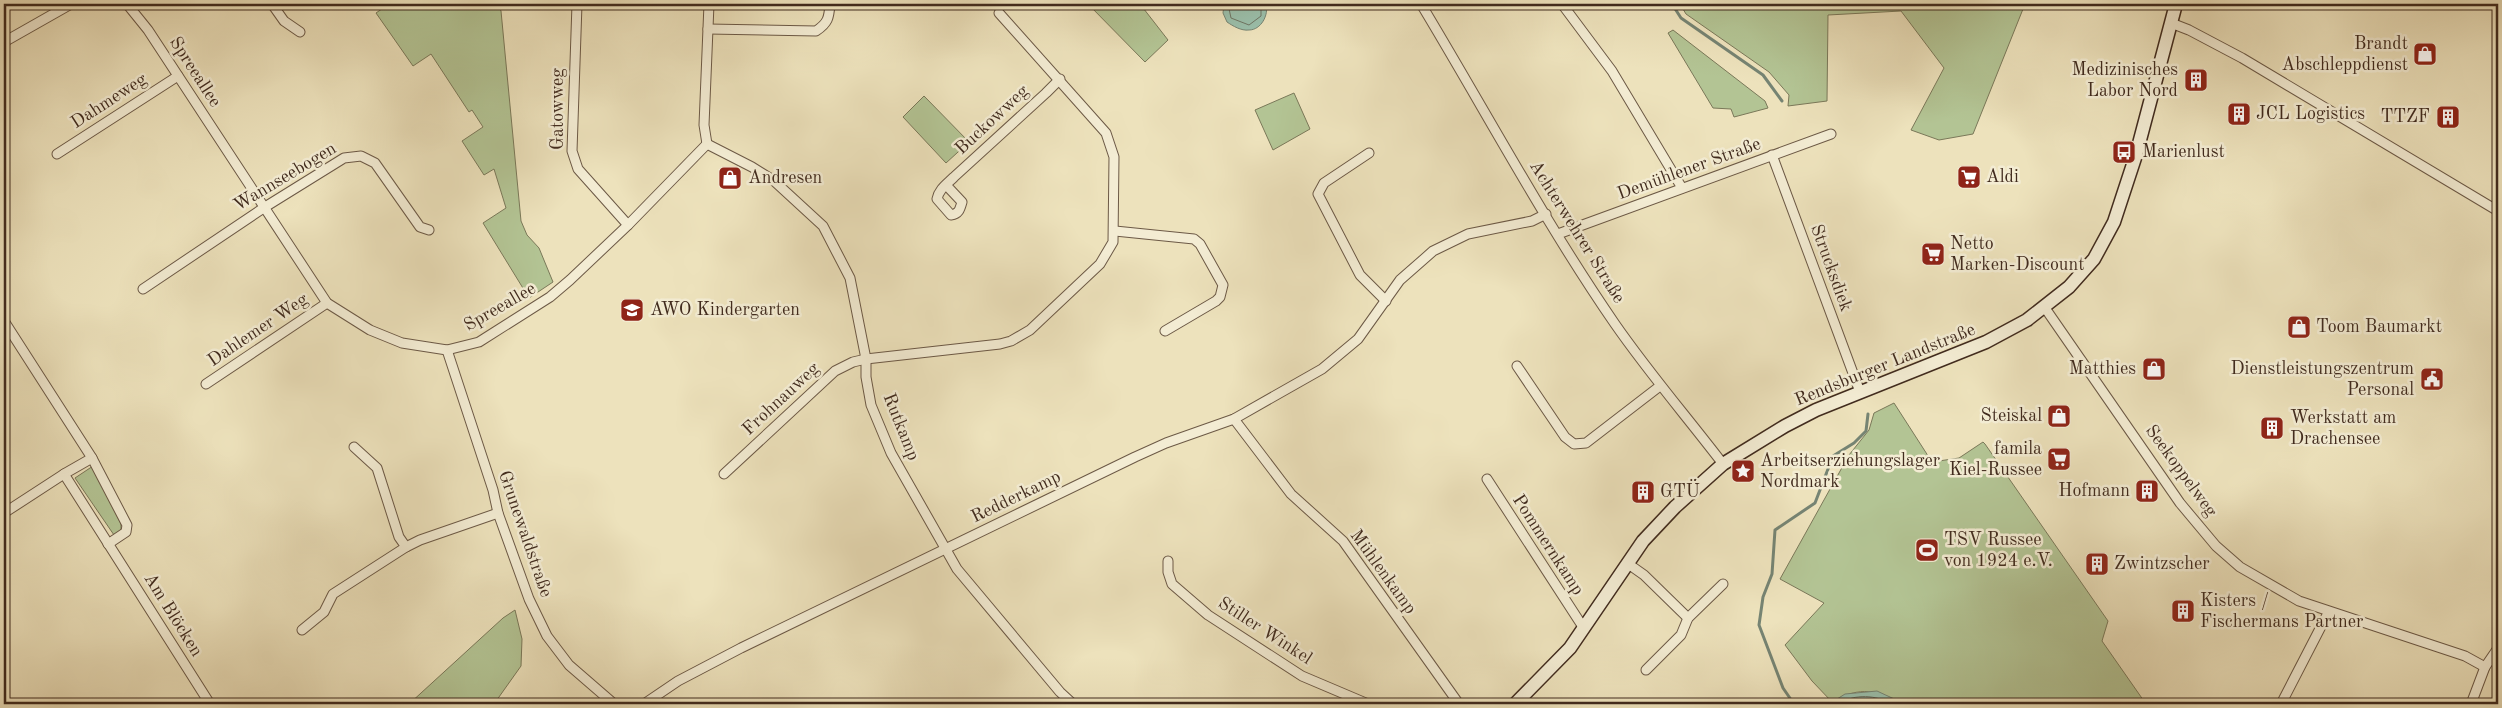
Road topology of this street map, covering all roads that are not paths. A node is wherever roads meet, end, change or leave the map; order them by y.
1 (71, 4) edge
2 (128, 4) edge
3 (272, 4) edge
4 (577, 4) edge
5 (709, 4) edge
6 (830, 4) edge
7 (1421, 4) edge
8 (1562, 4) edge
9 (2176, 4) edge
10 (999, 13) dead end
11 (2171, 23) junction
12 (708, 29) junction
13 (300, 32) dead end
14 (4, 42) edge
15 (178, 76) junction
16 (1060, 79) junction
17 (1831, 134) dead end
18 (707, 144) junction
19 (57, 154) dead end
20 (1369, 154) dead end
21 (1772, 155) junction
22 (946, 185) dead end
23 (1682, 188) junction
24 (265, 206) junction
25 (2498, 211) edge
26 (1546, 214) junction
27 (628, 225) junction
28 (429, 230) dead end
29 (1115, 231) junction
30 (1558, 234) junction
31 (143, 289) dead end
32 (1386, 301) junction
33 (327, 302) junction
34 (2045, 308) junction
35 (4, 321) edge
36 (1165, 331) dead end
37 (447, 350) junction
38 (866, 359) junction
39 (1517, 366) dead end
40 (206, 384) dead end
41 (1660, 386) junction
42 (1860, 392) junction
43 (1234, 419) junction
44 (354, 447) dead end
45 (92, 458) junction
46 (1724, 464) junction
47 (64, 474) junction
48 (724, 474) dead end
49 (1487, 479) dead end
50 (4, 513) edge
51 (498, 513) junction
52 (108, 544) junction
53 (406, 547) junction
54 (944, 550) junction
55 (1168, 561) dead end
56 (1627, 563) junction
57 (1724, 584) dead end
58 (2328, 613) junction
59 (1688, 618) junction
60 (1583, 627) junction
61 (302, 630) dead end
62 (2498, 648) edge
63 (2485, 667) junction
64 (1646, 670) dead end
65 (210, 704) edge
66 (614, 704) edge
67 (644, 704) edge
68 (1073, 704) edge
69 (1368, 704) edge
70 (1459, 704) edge
71 (1515, 704) edge
72 (2281, 704) edge
73 (2471, 704) edge

1 - 14 street
2 - 15 street, Spreeallee
3 - 13 street
4 - 27 street, Gatowweg
5 - 12 street
6 - 12 street
7 - 26 street, Achterwehrer Straße
8 - 23 street
9 - 11 street, Rendsburger Landstraße
10 - 16 street
11 - 25 street
11 - 34 street, Rendsburger Landstraße
12 - 18 street
15 - 19 street, Dahmeweg
15 - 24 street, Spreeallee
16 - 22 street, Buckowweg
16 - 29 street
17 - 21 street, Demühlener Straße
18 - 27 street, Spreeallee
18 - 38 street, Rutkamp
20 - 32 street
21 - 23 street, Demühlener Straße
21 - 42 street, Strucksdiek
23 - 30 street, Demühlener Straße
24 - 28 street, Wannseebogen
24 - 31 street, Wannseebogen
24 - 33 street, Spreeallee
26 - 30 street, Achterwehrer Straße
26 - 32 street, Redderkamp
27 - 37 street, Spreeallee
29 - 36 street
29 - 38 street, Frohnauweg
30 - 41 street, Achterwehrer Straße
32 - 43 street, Redderkamp
33 - 37 street, Spreeallee
33 - 40 street, Dahlemer Weg
34 - 42 street, Rendsburger Landstraße
34 - 58 street, Seekoppelweg
35 - 45 street
37 - 51 street, Grunewaldstraße
38 - 48 street, Frohnauweg
38 - 54 street, Rutkamp
39 - 41 street
41 - 46 street, Achterwehrer Straße
42 - 46 street, Rendsburger Landstraße
43 - 54 street, Redderkamp
43 - 70 street, Mühlenkamp
44 - 53 street
45 - 47 street
45 - 52 street
46 - 56 street, Rendsburger Landstraße
47 - 50 street
47 - 52 street, Am Blöcken
49 - 60 street, Pommernkamp
51 - 53 street
51 - 66 street, Grunewaldstraße
52 - 65 street, Am Blöcken
53 - 61 street
54 - 67 street, Redderkamp
54 - 68 street, Rutkamp
55 - 69 street, Stiller Winkel
56 - 59 street
56 - 60 street, Rendsburger Landstraße
57 - 59 street
58 - 63 street, Seekoppelweg
58 - 72 street
59 - 64 street
60 - 71 street, Rendsburger Landstraße
62 - 63 street
63 - 73 street

